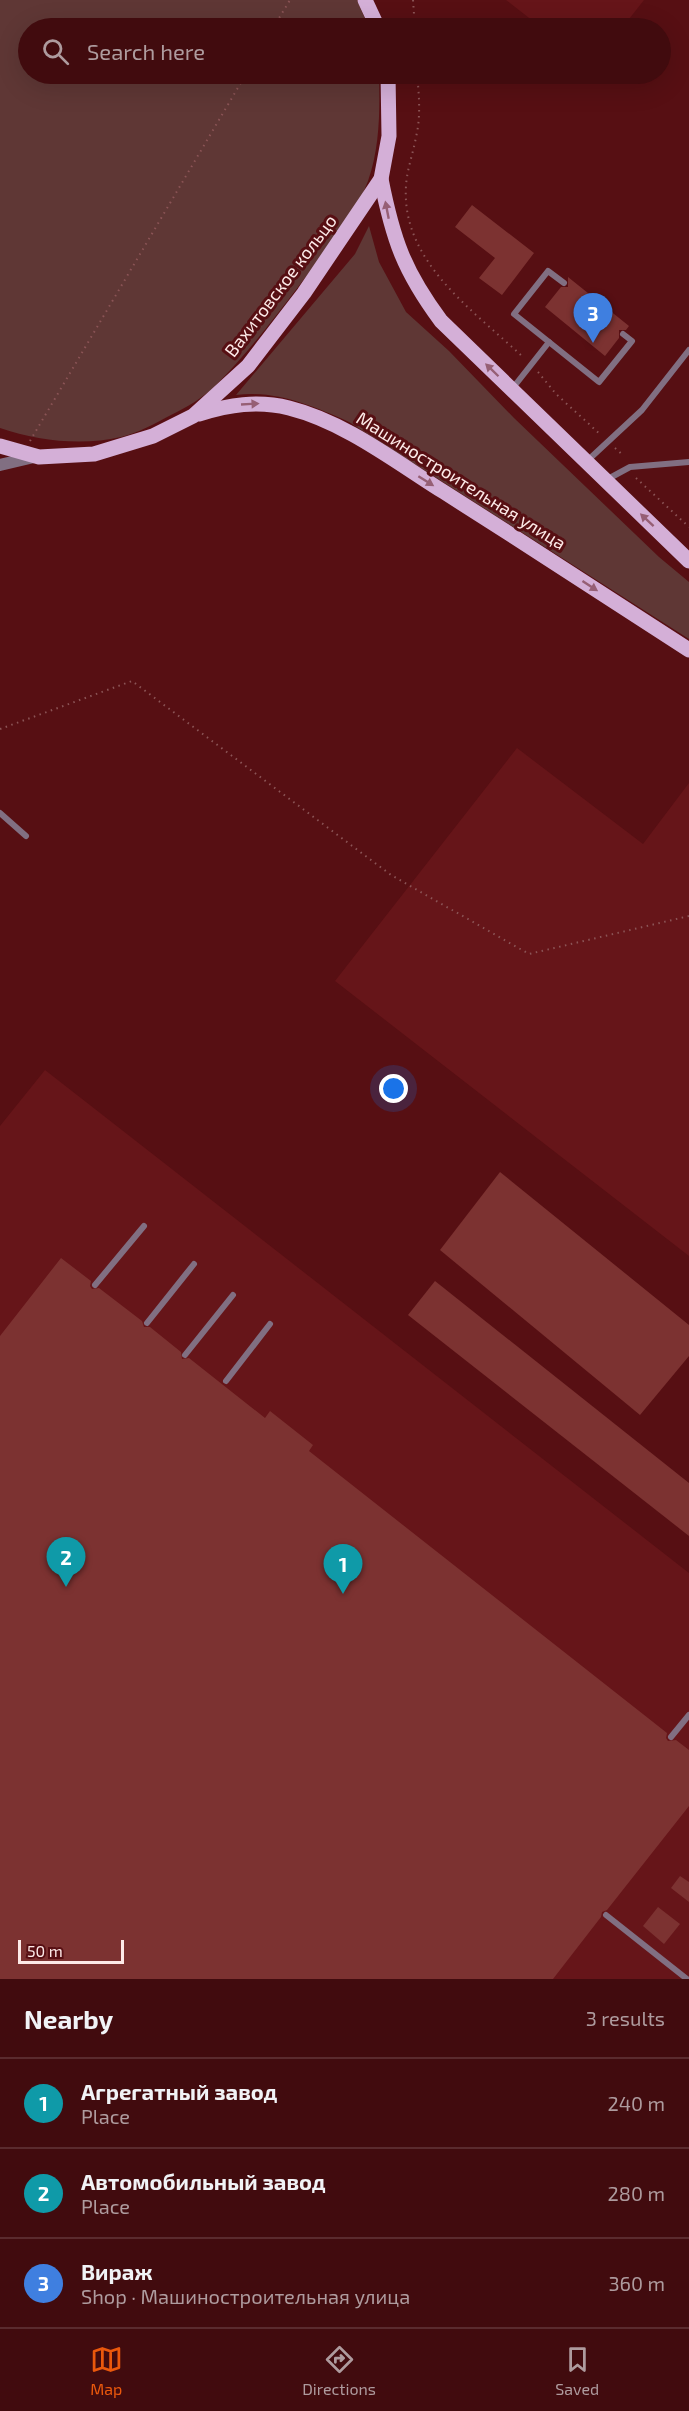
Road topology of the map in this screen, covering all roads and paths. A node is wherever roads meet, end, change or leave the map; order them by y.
1 (290, 0) edge
2 (365, 0) edge
3 (413, 0) edge
4 (279, 18) edge
5 (373, 18) edge
6 (414, 18) edge
7 (240, 84) edge
8 (388, 84) edge
9 (417, 84) edge
10 (381, 179) junction
11 (564, 283) dead end
12 (623, 334) dead end
13 (549, 342) junction
14 (689, 350) edge
15 (523, 357) dead end
16 (538, 372) dead end
17 (512, 389) junction
18 (194, 416) junction
19 (600, 435) dead end
20 (0, 446) edge
21 (615, 448) dead end
22 (23, 452) junction
23 (624, 456) dead end
24 (39, 457) junction
25 (586, 462) junction
26 (689, 462) edge
27 (0, 465) edge
28 (636, 478) dead end
29 (604, 480) junction
30 (689, 527) edge
31 (689, 561) edge
32 (689, 650) edge
33 (0, 729) edge
34 (0, 813) edge
35 (26, 836) dead end
36 (689, 916) edge
37 (144, 1226) dead end
38 (194, 1264) dead end
39 (95, 1285) dead end
40 (233, 1295) dead end
41 (147, 1323) dead end
42 (270, 1324) dead end
43 (185, 1355) dead end
44 (226, 1381) dead end
45 (689, 1715) edge
46 (671, 1737) dead end
47 (606, 1915) dead end
48 (687, 1979) edge

1 - 4 path
2 - 5 main road
3 - 6 path
7 - 22 path
8 - 10 main road, Вахитовское кольцо
9 - 15 path
17 -> 10 main road
10 - 18 main road, Вахитовское кольцо
11 - 13 lane
12 - 13 lane
13 - 17 lane
14 - 25 lane
16 - 19 path
17 - 25 main road
18 - 24 main road, Вахитовское кольцо
18 -> 32 main road, Машиностроительная улица
20 - 22 main road, Вахитовское кольцо
21 - 23 path
22 - 24 main road, Вахитовское кольцо
24 - 27 street
25 - 29 main road
26 - 29 lane
28 - 30 path
31 -> 29 main road
33 - 36 path
34 - 35 lane
37 - 39 lane
38 - 41 lane
40 - 43 lane
42 - 44 lane
45 - 46 lane
47 - 48 lane

